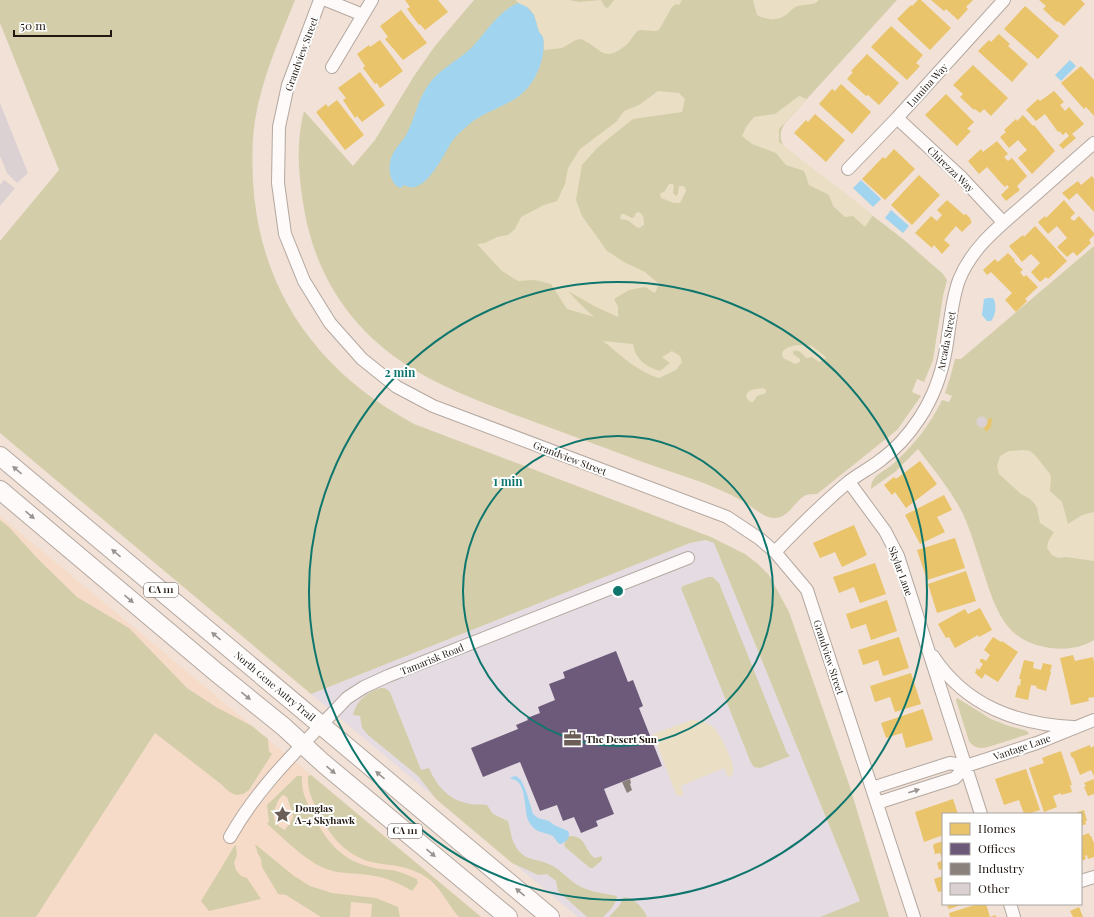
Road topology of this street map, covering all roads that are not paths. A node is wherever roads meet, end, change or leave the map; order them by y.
1 (320, 0) edge
2 (326, 0) edge
3 (372, 0) edge
4 (1004, 0) edge
5 (364, 15) junction
6 (332, 67) dead end
7 (897, 118) junction
8 (1094, 143) edge
9 (848, 169) dead end
10 (1003, 222) junction
11 (0, 456) edge
12 (849, 482) junction
13 (0, 490) edge
14 (775, 552) junction
15 (688, 558) dead end
16 (927, 647) junction
17 (998, 712) joint
18 (1094, 720) edge
19 (321, 725) junction
20 (1078, 727) junction
21 (302, 744) junction
22 (966, 766) junction
23 (872, 788) junction
24 (877, 803) junction
25 (981, 813) edge
26 (230, 837) dead end
27 (1094, 877) edge
28 (1082, 881) edge
29 (1011, 905) edge
30 (508, 917) edge
31 (550, 917) edge
32 (914, 917) edge
33 (1014, 917) edge

1 - 14 street, Grandview Street
2 - 5 street
3 - 5 street
4 - 7 street, Lumina Way
5 - 6 street
7 - 9 street, Lumina Way
7 - 10 street, Chirezza Way
8 - 10 street, Arcada Street
10 - 12 street, Arcada Street
19 -> 11 main road, North Gene Autry Trail / CA 111
12 - 14 street, Arcada Street
12 - 16 street, Skylar Lane
13 -> 21 main road, CA 111
14 - 23 street, Grandview Street
15 - 19 street, Tamarisk Road
16 - 17 street, Skylar Lane
16 - 22 street, Skylar Lane
17 - 20 street, Vantage Lane
18 - 20 street, Vantage Lane
19 - 21 street, Tamarisk Road
31 -> 19 main road, North Gene Autry Trail / CA 111
20 - 22 street, Vantage Lane
21 - 26 street, Tamarisk Road
21 -> 30 main road, CA 111
22 - 23 street, Vantage Lane
24 -> 22 street, Vantage Lane
22 - 25 street, Skylar Lane
23 - 24 street, Grandview Street
24 - 32 street, Grandview Street
27 - 28 street
29 - 33 street

